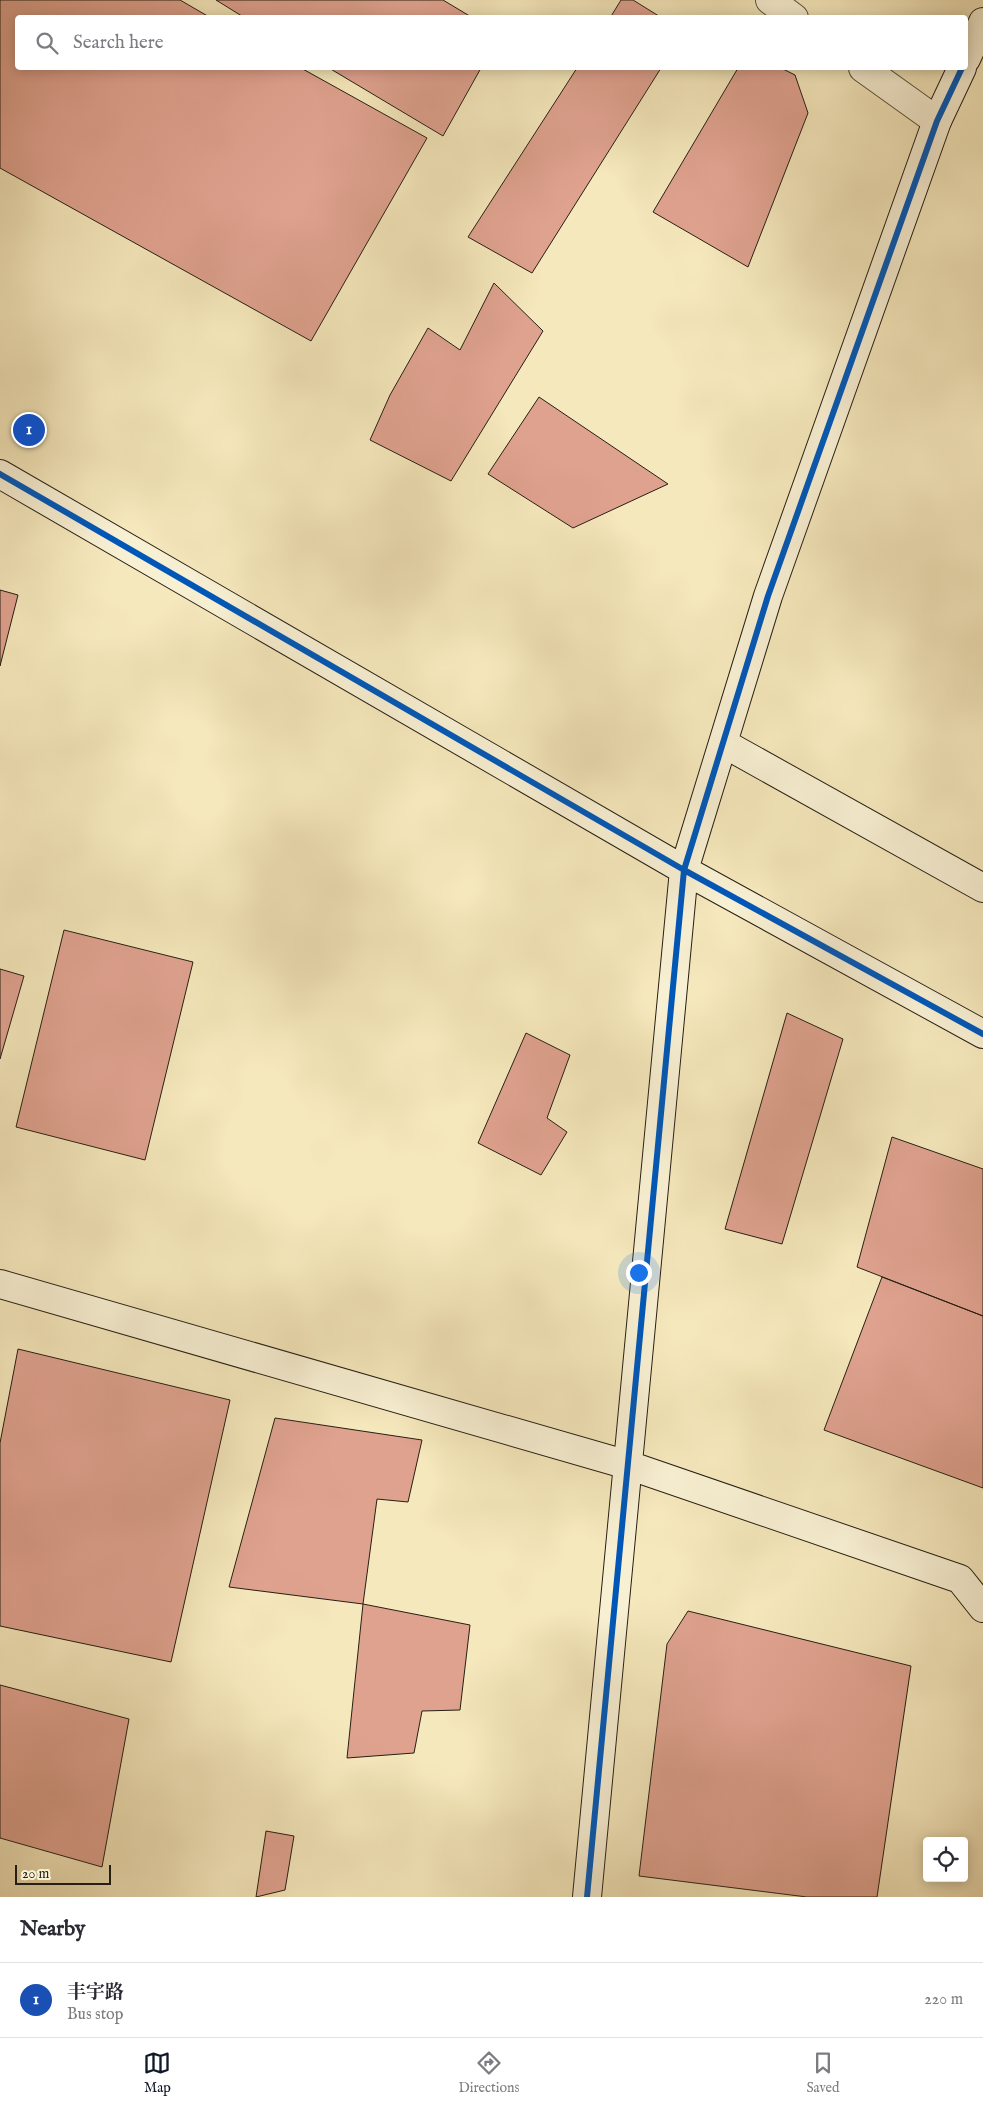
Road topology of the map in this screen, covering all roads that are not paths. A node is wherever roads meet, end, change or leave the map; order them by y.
1 (770, 0) edge
2 (790, 15) edge
3 (983, 22) edge
4 (968, 55) edge
5 (866, 70) edge
6 (961, 70) edge
7 (937, 121) junction
8 (0, 474) edge
9 (723, 743) junction
10 (684, 870) junction
11 (983, 888) edge
12 (983, 1034) edge
13 (0, 1284) edge
14 (628, 1465) junction
15 (983, 1608) edge
16 (587, 1897) edge

1 - 2 street
3 - 4 street
5 - 7 street
6 - 7 street
7 - 9 street
8 - 10 street
9 - 10 street
9 - 11 street
10 - 12 street
10 - 14 street
13 - 14 street
14 - 15 street
14 - 16 street

